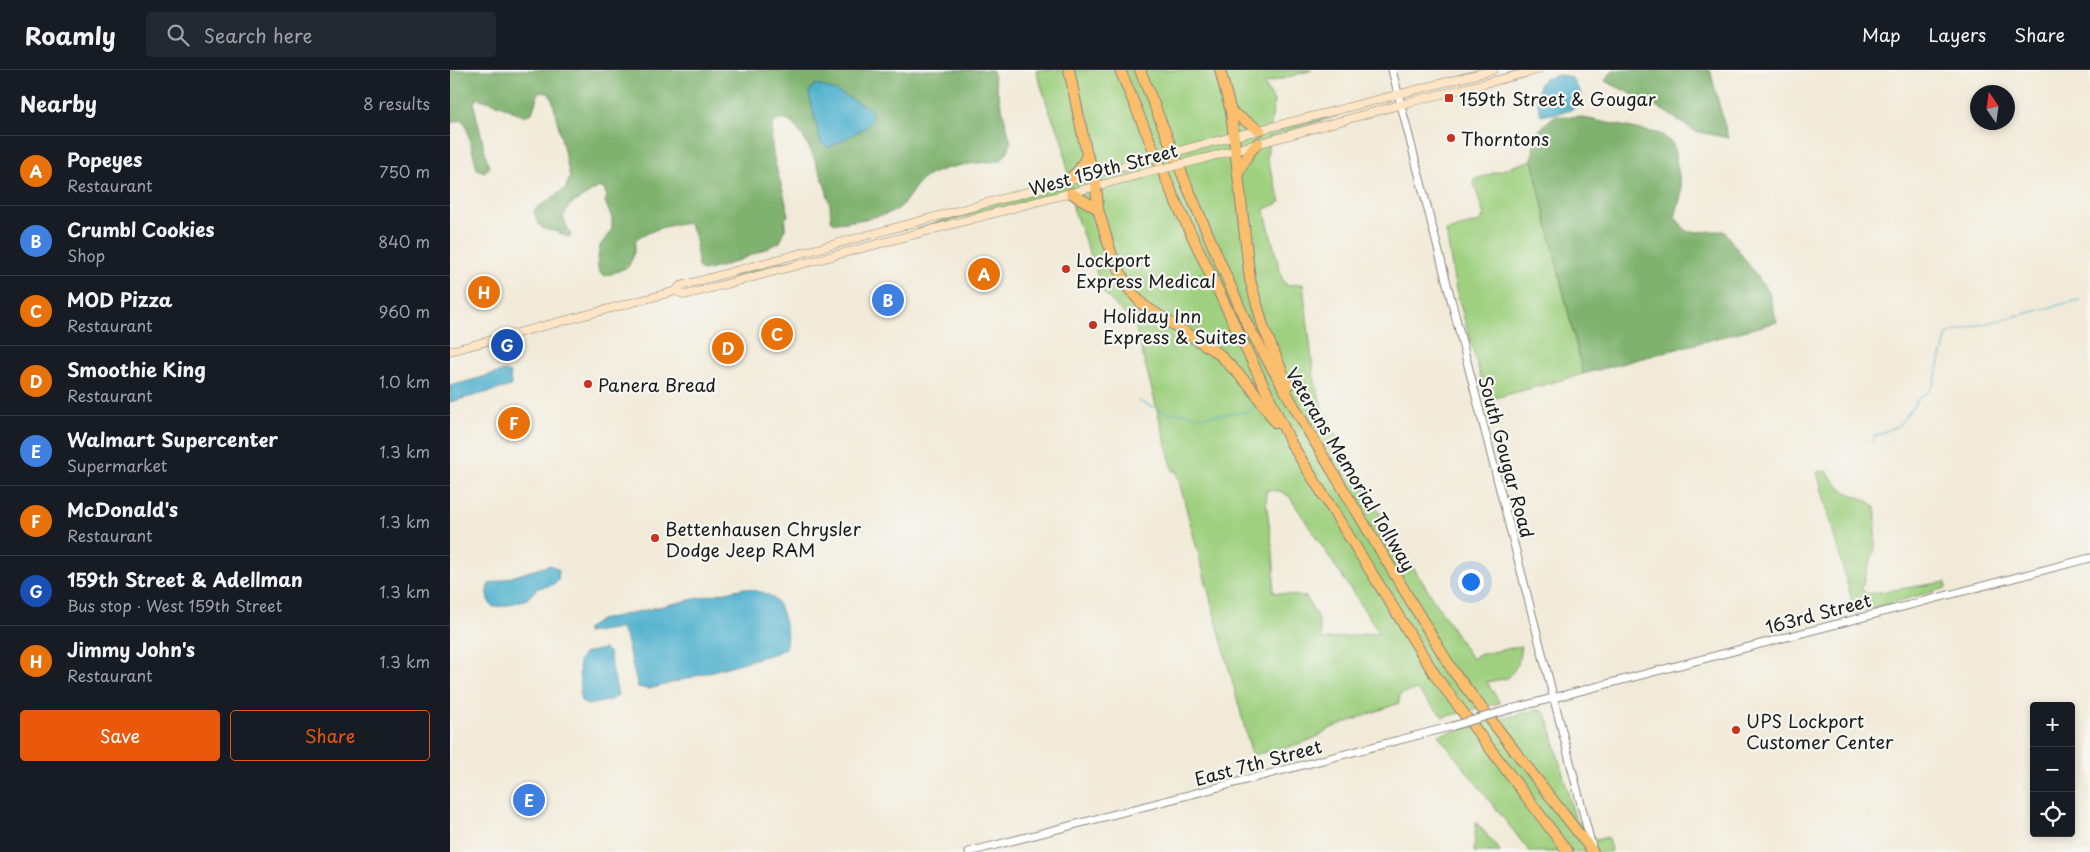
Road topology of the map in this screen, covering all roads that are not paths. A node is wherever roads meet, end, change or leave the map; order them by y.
1 (1069, 70) edge
2 (1120, 70) edge
3 (1140, 70) edge
4 (1220, 70) edge
5 (1392, 70) edge
6 (1493, 70) edge
7 (1538, 70) edge
8 (1399, 95) junction
9 (1401, 104) junction
10 (1231, 112) junction
11 (1260, 130) junction
12 (1234, 137) junction
13 (1258, 144) junction
14 (1234, 150) junction
15 (1087, 155) junction
16 (1239, 171) junction
17 (1095, 173) junction
18 (1068, 180) junction
19 (1096, 186) junction
20 (1071, 193) junction
21 (1098, 209) junction
22 (676, 291) junction
23 (450, 351) edge
24 (1310, 434) junction
25 (1297, 452) junction
26 (2090, 558) edge
27 (1554, 698) junction
28 (969, 852) edge
29 (1568, 852) edge
30 (1593, 852) edge

1 - 15 highway
2 - 25 highway, Veterans Memorial Tollway
3 - 24 highway, Veterans Memorial Tollway
4 - 10 highway
5 - 8 street, South Gougar Road
6 - 8 main road, West 159th Street
7 - 9 main road, West 159th Street
8 - 9 street, South Gougar Road
8 - 11 main road, West 159th Street
9 - 13 main road, West 159th Street
9 - 27 street, South Gougar Road
10 - 11 highway
10 - 12 highway
11 - 12 main road, West 159th Street
12 - 14 highway
12 - 17 main road, West 159th Street, bridge
13 - 14 main road, West 159th Street
13 - 16 highway
14 - 16 highway
14 - 19 main road, West 159th Street, bridge
15 - 17 highway
15 - 18 highway
16 - 24 highway
17 - 18 main road, West 159th Street
17 - 19 highway
18 - 22 main road, West 159th Street
19 - 20 main road, West 159th Street
19 - 21 highway
20 - 21 highway
20 - 22 main road, West 159th Street
21 - 25 highway
22 - 23 main road, West 159th Street
24 - 30 highway, Veterans Memorial Tollway
25 - 29 highway, Veterans Memorial Tollway
26 - 27 street, 163rd Street
27 - 28 street, East 7th Street, bridge
27 - 30 street, South Gougar Road

